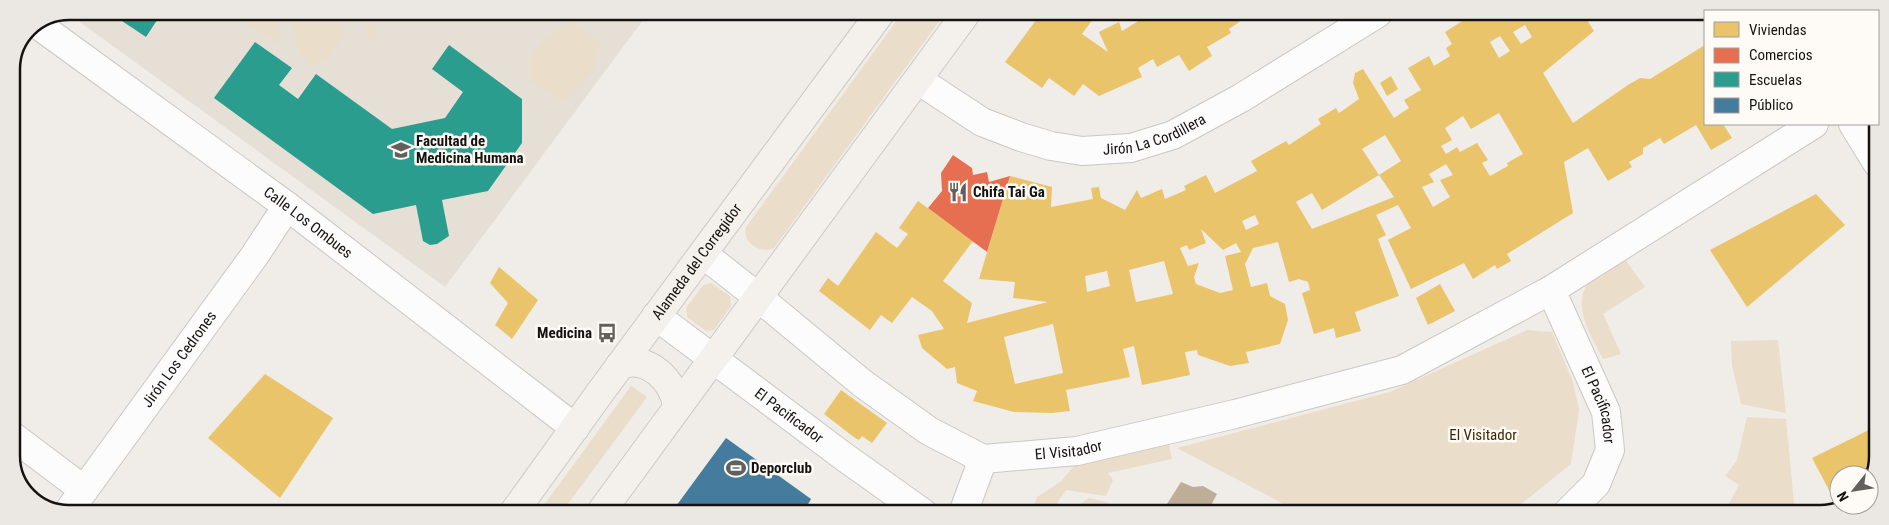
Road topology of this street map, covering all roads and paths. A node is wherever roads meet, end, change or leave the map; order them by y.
1 (875, 20) edge
2 (962, 20) edge
3 (1367, 20) edge
4 (42, 28) edge
5 (918, 80) junction
6 (1812, 125) edge
7 (1854, 125) edge
8 (1869, 150) edge
9 (287, 206) junction
10 (703, 254) junction
11 (1551, 290) junction
12 (758, 297) junction
13 (656, 316) junction
14 (713, 359) junction
15 (620, 365) junction
16 (677, 407) junction
17 (575, 428) junction
18 (20, 442) edge
19 (983, 460) junction
20 (84, 490) junction
21 (73, 505) edge
22 (519, 505) edge
23 (606, 505) edge
24 (912, 505) edge
25 (966, 505) edge
26 (1576, 505) edge

1 - 10 main road, Alameda del Corregidor
2 - 5 main road
3 - 5 street, Jirón La Cordillera
4 - 9 street, Calle Los Ombues
5 - 12 main road
6 - 11 street, El Visitador
7 - 8 street
9 - 17 street, Calle Los Ombues
9 - 20 street, Jirón Los Cedrones
10 - 12 street
10 - 13 main road, Alameda del Corregidor
11 - 19 street, El Visitador
11 - 26 street, El Pacificador
12 - 14 main road
12 - 19 street
13 - 14 street, El Pacificador
13 - 15 main road, Alameda del Corregidor
14 - 16 main road
14 - 24 street, El Pacificador
15 - 16 main road
15 - 17 main road, Alameda del Corregidor
16 - 23 main road
17 - 22 main road, Alameda del Corregidor
18 - 20 street
19 - 25 street
20 - 21 street, Jirón Los Cedrones

